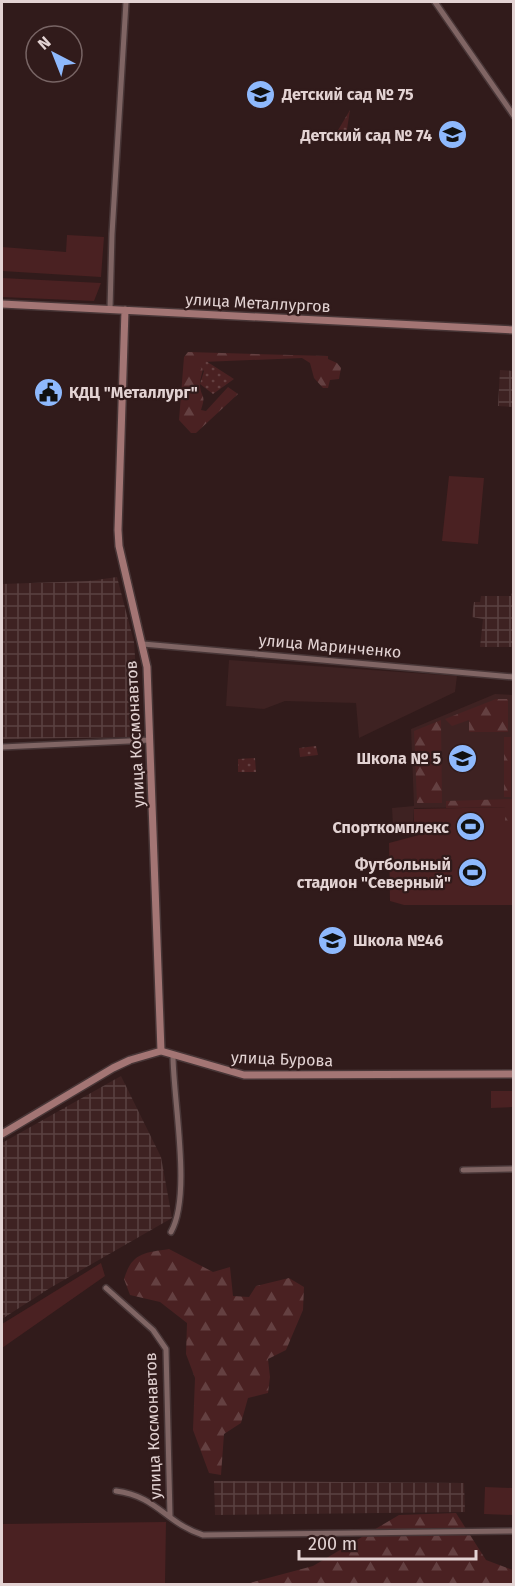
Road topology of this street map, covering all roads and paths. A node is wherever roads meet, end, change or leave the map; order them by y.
1 (126, 2) edge
2 (435, 2) edge
3 (513, 116) edge
4 (2, 304) edge
5 (110, 309) junction
6 (125, 310) junction
7 (513, 330) edge
8 (143, 644) junction
9 (513, 677) edge
10 (150, 740) junction
11 (2, 747) edge
12 (160, 1052) junction
13 (173, 1055) junction
14 (513, 1074) edge
15 (2, 1134) edge
16 (513, 1169) edge
17 (463, 1170) dead end
18 (171, 1232) dead end
19 (105, 1288) dead end
20 (116, 1491) dead end
21 (170, 1516) junction
22 (513, 1531) edge

1 - 5 street
2 - 3 street
4 - 5 main road, улица Металлургов
5 - 6 main road, улица Металлургов
6 - 7 main road, улица Металлургов
6 - 8 main road, улица Космонавтов
8 - 9 street, улица Маринченко
8 - 10 main road, улица Космонавтов
10 - 11 street
10 - 12 main road, улица Космонавтов
12 - 13 main road, улица Бурова
12 - 15 main road, улица Бурова
13 - 14 main road, улица Бурова
13 - 18 street
16 - 17 street
19 - 21 street, улица Космонавтов
20 - 21 street
21 - 22 street

